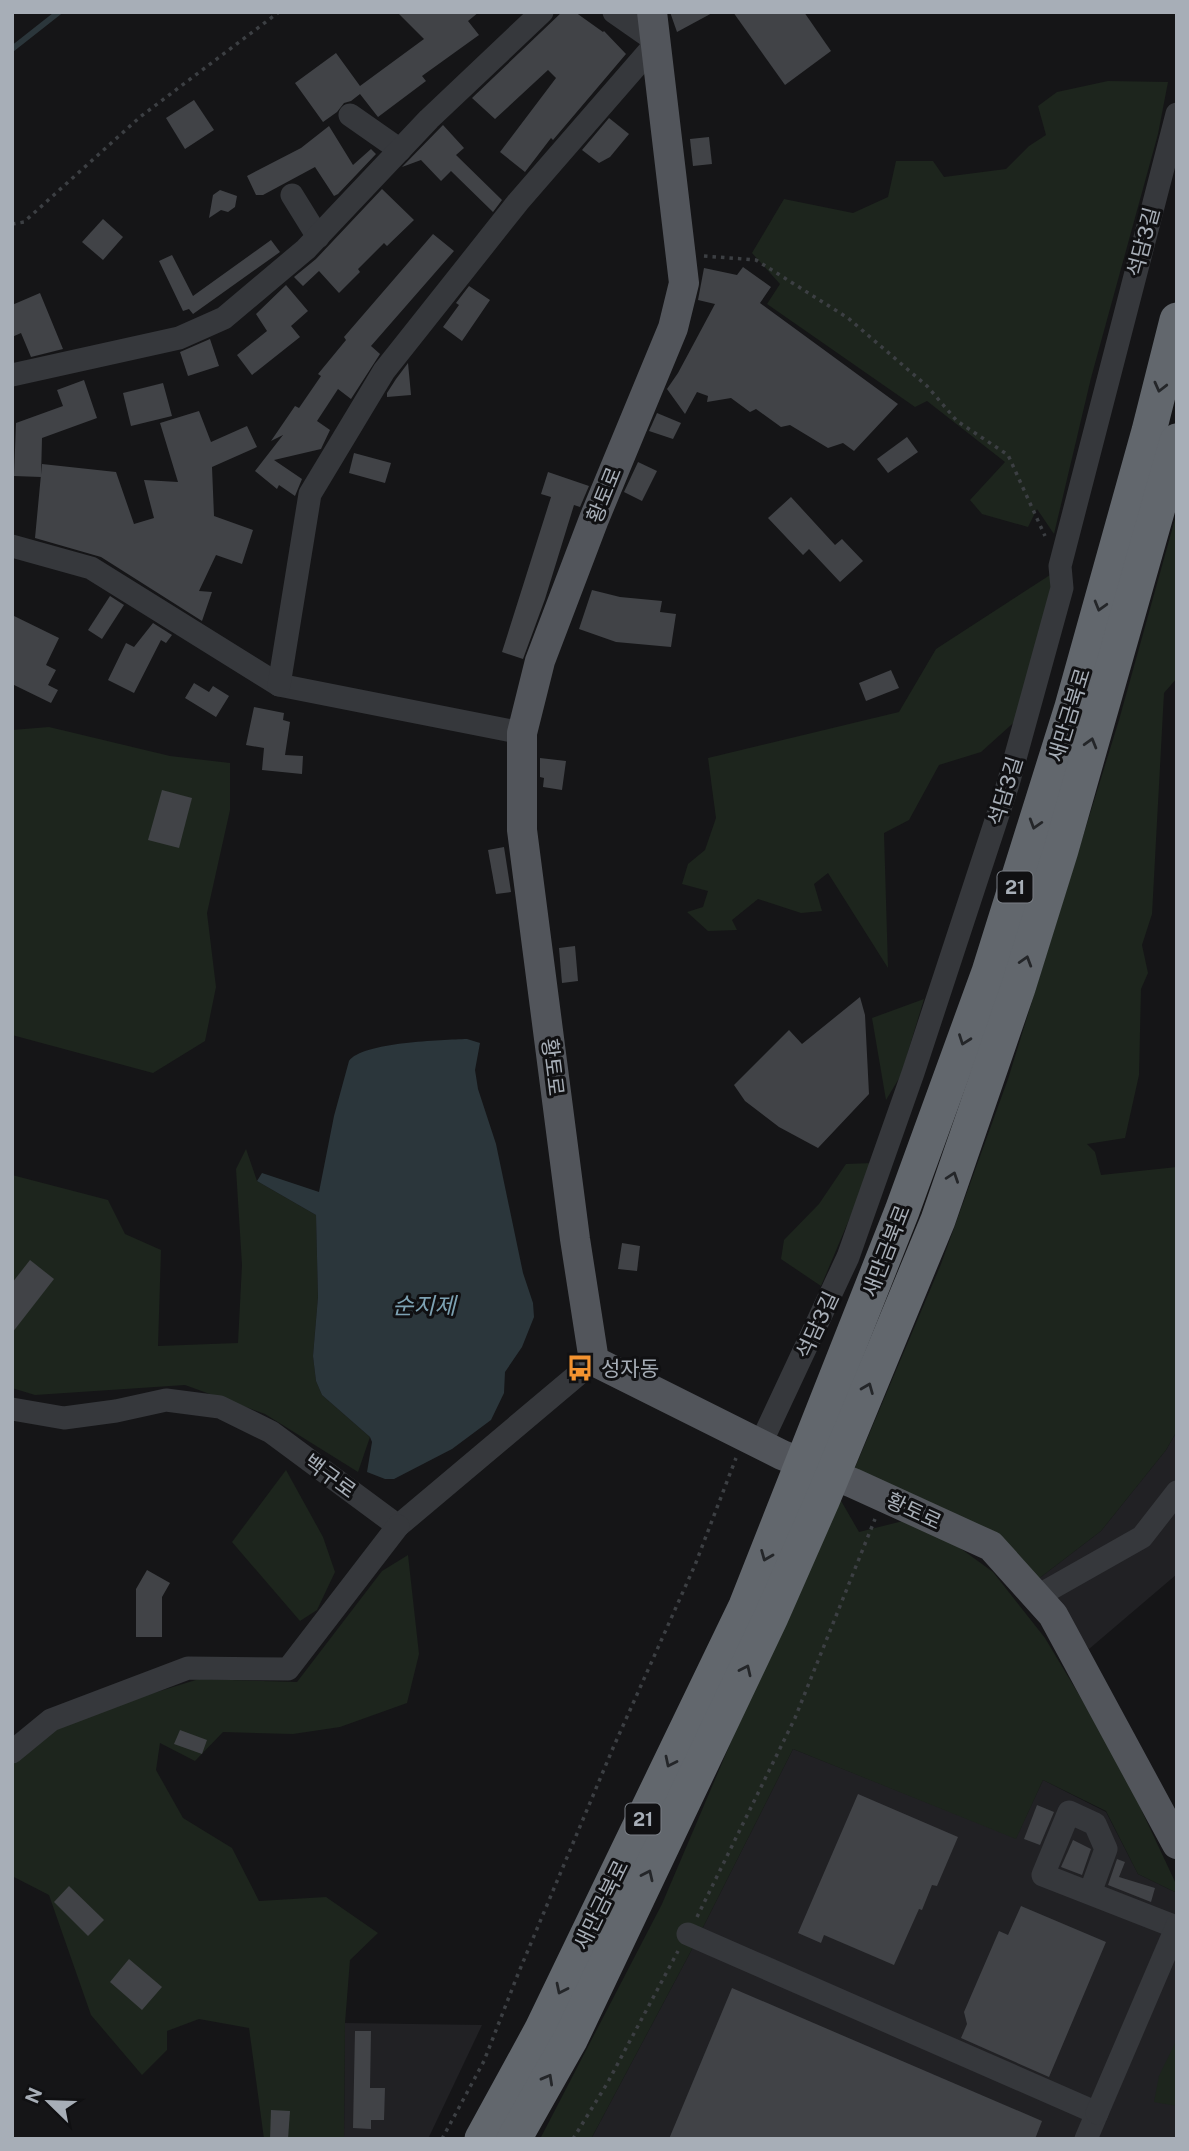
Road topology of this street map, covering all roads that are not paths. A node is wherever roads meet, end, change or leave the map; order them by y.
1 (542, 12) edge
2 (614, 12) edge
3 (652, 12) edge
4 (657, 41) junction
5 (1177, 114) edge
6 (350, 115) dead end
7 (400, 150) junction
8 (292, 195) dead end
9 (318, 237) junction
10 (1177, 320) edge
11 (12, 375) edge
12 (1177, 441) edge
13 (12, 546) edge
14 (279, 685) junction
15 (522, 733) junction
16 (594, 1361) junction
17 (12, 1409) edge
18 (752, 1441) junction
19 (827, 1446) junction
20 (1177, 1492) edge
21 (807, 1497) junction
22 (398, 1526) junction
23 (1036, 1597) junction
24 (12, 1752) edge
25 (1177, 1843) edge
26 (1090, 1893) dead end
27 (1176, 1926) edge
28 (688, 1934) road end
29 (1097, 2113) junction
30 (482, 2139) edge
31 (514, 2139) edge
32 (1086, 2139) edge

1 - 7 street
2 - 4 street
3 - 4 main road, 황토로
4 - 14 street
4 - 15 main road, 황토로
5 - 18 street, 석담3길
6 - 7 street
7 - 9 street
8 - 9 street
9 - 11 street
10 -> 19 highway, 새만금북로 / 21
19 -> 12 highway, 새만금북로 / 21
13 - 14 street
14 - 15 street
15 - 16 main road, 황토로
16 - 18 main road, 황토로
16 - 22 street
17 - 22 street, 백구로
18 - 23 main road, 황토로
19 - 21 highway, 새만금북로 / 21
20 - 23 street
21 -> 30 highway, 새만금북로 / 21
31 -> 21 highway, 새만금북로 / 21
22 - 24 street
23 - 25 main road, 황토로
26 - 27 street
27 - 29 street
28 - 29 street
29 - 32 street

